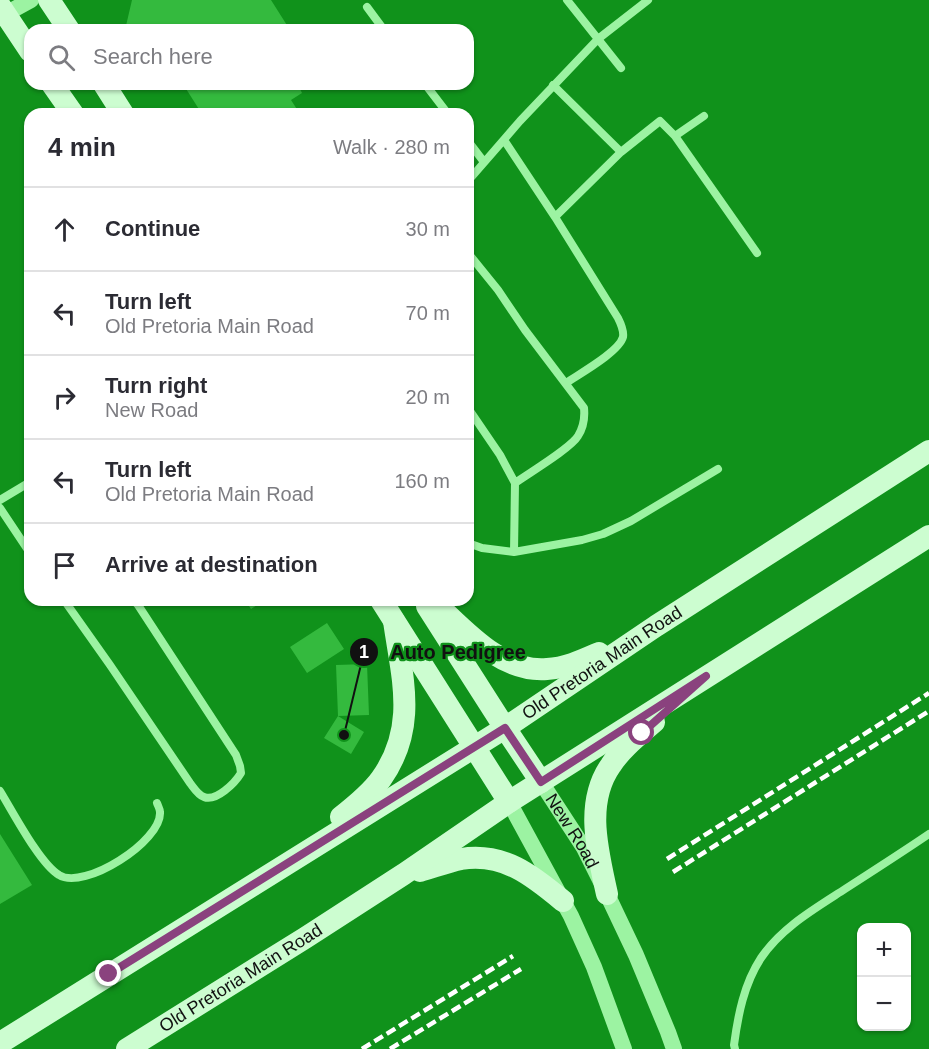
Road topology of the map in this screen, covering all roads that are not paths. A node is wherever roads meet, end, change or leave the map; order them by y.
1 (31, 0) edge
2 (49, 0) edge
3 (567, 0) edge
4 (648, 0) edge
5 (367, 7) dead end
6 (2, 13) edge
7 (65, 24) edge
8 (380, 24) edge
9 (598, 39) junction
10 (24, 43) edge
11 (621, 68) dead end
12 (553, 86) junction
13 (56, 90) edge
14 (108, 90) edge
15 (430, 90) edge
16 (69, 108) edge
17 (119, 108) edge
18 (443, 108) edge
19 (704, 116) dead end
20 (675, 136) junction
21 (504, 140) junction
22 (474, 149) edge
23 (621, 152) junction
24 (484, 162) junction
25 (474, 174) edge
26 (555, 217) junction
27 (757, 252) dead end
28 (474, 260) edge
29 (566, 383) junction
30 (474, 417) edge
31 (929, 452) edge
32 (718, 469) dead end
33 (515, 483) junction
34 (24, 486) edge
35 (0, 500) edge
36 (0, 508) edge
37 (929, 536) edge
38 (24, 544) edge
39 (474, 545) edge
40 (514, 552) junction
41 (68, 606) edge
42 (139, 606) edge
43 (385, 606) edge
44 (427, 606) edge
45 (439, 606) edge
46 (394, 621) junction
47 (656, 626) junction
48 (706, 676) junction
49 (505, 728) junction
50 (475, 747) junction
51 (541, 782) junction
52 (0, 791) edge
53 (509, 802) junction
54 (157, 803) dead end
55 (929, 834) edge
56 (290, 861) junction
57 (404, 874) junction
58 (607, 894) junction
59 (563, 901) junction
60 (0, 1043) edge
61 (127, 1049) edge
62 (624, 1049) edge
63 (674, 1049) edge
64 (735, 1049) edge

1 - 6 street
2 - 7 main road
3 - 9 lane
4 - 9 lane
5 - 8 lane
6 - 10 main road
9 - 11 lane
9 - 12 lane
12 - 21 lane
12 - 23 lane
13 - 16 main road
14 - 17 main road
15 - 18 lane
19 - 20 lane
20 - 23 lane
20 - 27 lane
21 - 24 lane
21 - 26 lane
22 - 24 lane
23 - 26 lane
24 - 25 lane
26 - 29 lane
28 - 29 lane
29 - 33 lane
30 - 33 lane
31 - 47 main road, Old Pretoria Main Road
32 - 40 lane
33 - 40 lane
34 - 35 lane
36 - 38 lane
37 - 48 main road, Old Pretoria Main Road
39 - 40 lane
41 - 42 lane
43 - 46 main road
44 - 49 main road, New Road
45 - 47 main road
46 - 50 main road
46 - 56 main road
47 - 49 main road, Old Pretoria Main Road
48 - 51 main road, Old Pretoria Main Road
48 - 58 main road
49 - 50 main road, Old Pretoria Main Road
49 - 51 main road, New Road
50 - 53 main road
50 - 56 main road, Old Pretoria Main Road
51 - 53 main road, Old Pretoria Main Road
51 - 58 street, New Road
52 - 54 lane
53 - 57 main road, Old Pretoria Main Road
53 - 59 street
55 - 64 lane
56 - 60 main road, Old Pretoria Main Road
57 - 59 main road
57 - 61 main road, Old Pretoria Main Road
58 - 63 street, New Road
59 - 62 street

